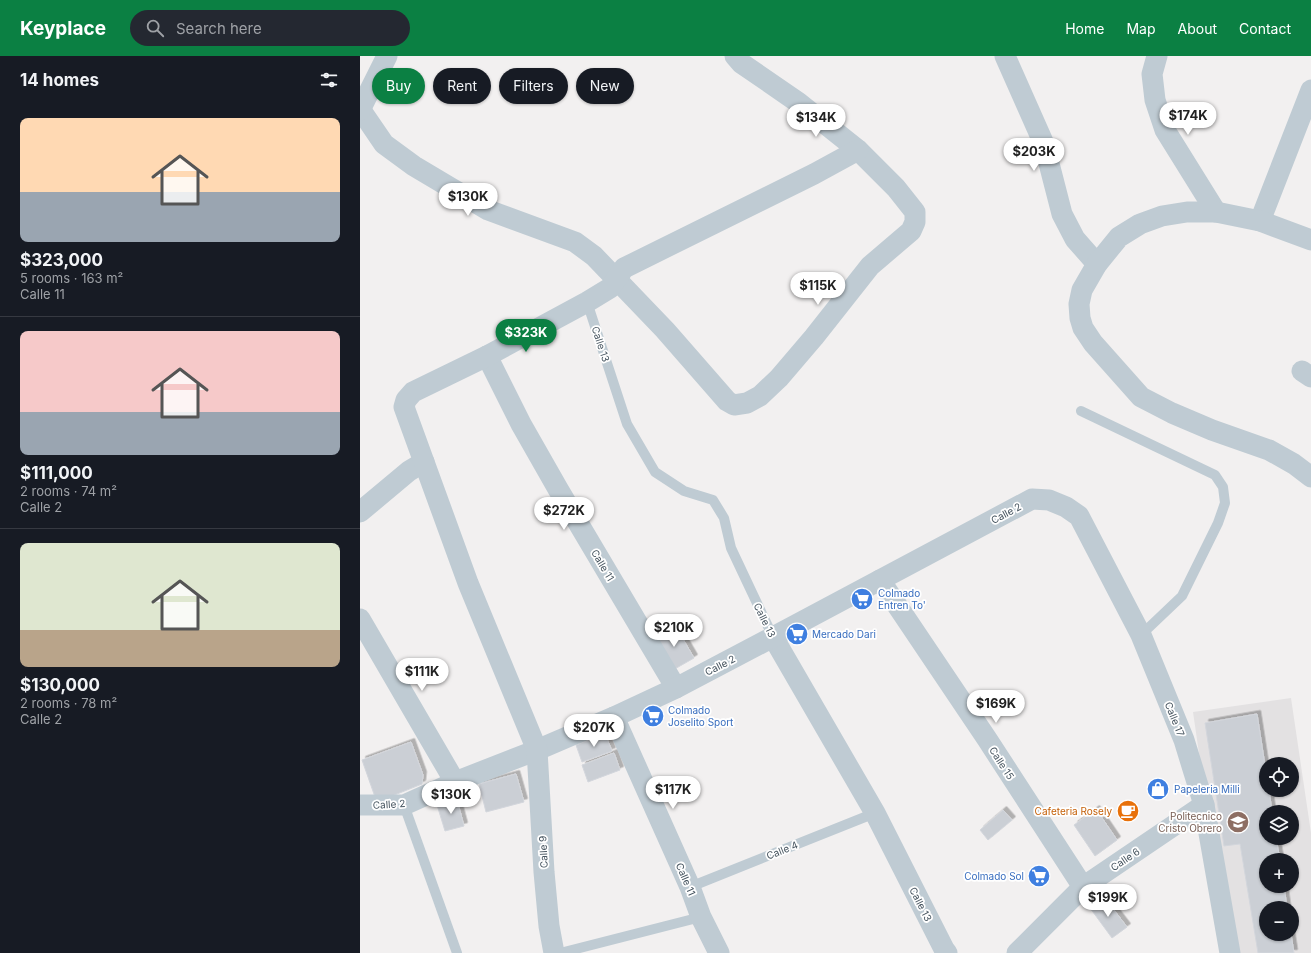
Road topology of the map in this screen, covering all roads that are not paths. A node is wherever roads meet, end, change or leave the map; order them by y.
1 (387, 56) edge
2 (735, 56) edge
3 (1005, 56) edge
4 (1157, 56) edge
5 (1311, 90) edge
6 (360, 109) edge
7 (858, 150) junction
8 (1216, 212) junction
9 (1260, 221) junction
10 (1311, 240) edge
11 (1097, 264) junction
12 (617, 280) junction
13 (588, 302) junction
14 (486, 356) junction
15 (1081, 411) dead end
16 (424, 462) junction
17 (1311, 477) edge
18 (1066, 507) joint
19 (360, 512) edge
20 (880, 580) junction
21 (360, 619) edge
22 (1141, 635) junction
23 (773, 637) junction
24 (676, 688) junction
25 (614, 717) junction
26 (537, 750) junction
27 (455, 782) junction
28 (360, 805) edge
29 (404, 805) junction
30 (1204, 805) junction
31 (875, 813) junction
32 (690, 887) junction
33 (1083, 887) junction
34 (701, 917) junction
35 (942, 952) edge
36 (457, 953) edge
37 (554, 953) edge
38 (560, 953) edge
39 (719, 953) edge
40 (1017, 953) edge
41 (1230, 953) edge

1 - 6 street
2 - 7 street
3 - 11 street
4 - 8 street
5 - 9 street
6 - 12 street
7 - 12 street, Calle 9
7 - 12 street
8 - 9 street
8 - 11 street
9 - 10 street
11 - 17 street
12 - 13 street, Calle 9
13 - 14 street, Calle 9
13 - 23 lane, Calle 13
14 - 16 street, Calle 9
14 - 24 street, Calle 11
15 - 22 lane
16 - 19 street
16 - 26 street, Calle 9
18 - 20 street, Calle 2
18 - 22 street, Calle 17
20 - 23 street, Calle 2
20 - 33 street, Calle 15
21 - 27 street
22 - 30 street, Calle 17
23 - 24 street, Calle 2
23 - 31 street, Calle 13
24 - 25 street, Calle 2
25 - 26 street, Calle 2
25 - 32 street, Calle 11
26 - 27 street, Calle 2
26 - 37 street, Calle 9
27 - 29 street, Calle 2
28 - 29 street, Calle 2
29 - 36 lane
30 - 33 street, Calle 6
30 - 41 street, Calle 17
31 - 32 lane, Calle 4
31 - 35 street, Calle 13
32 - 34 street, Calle 11
33 - 40 street, Calle 6
34 - 38 lane
34 - 39 street, Calle 11

